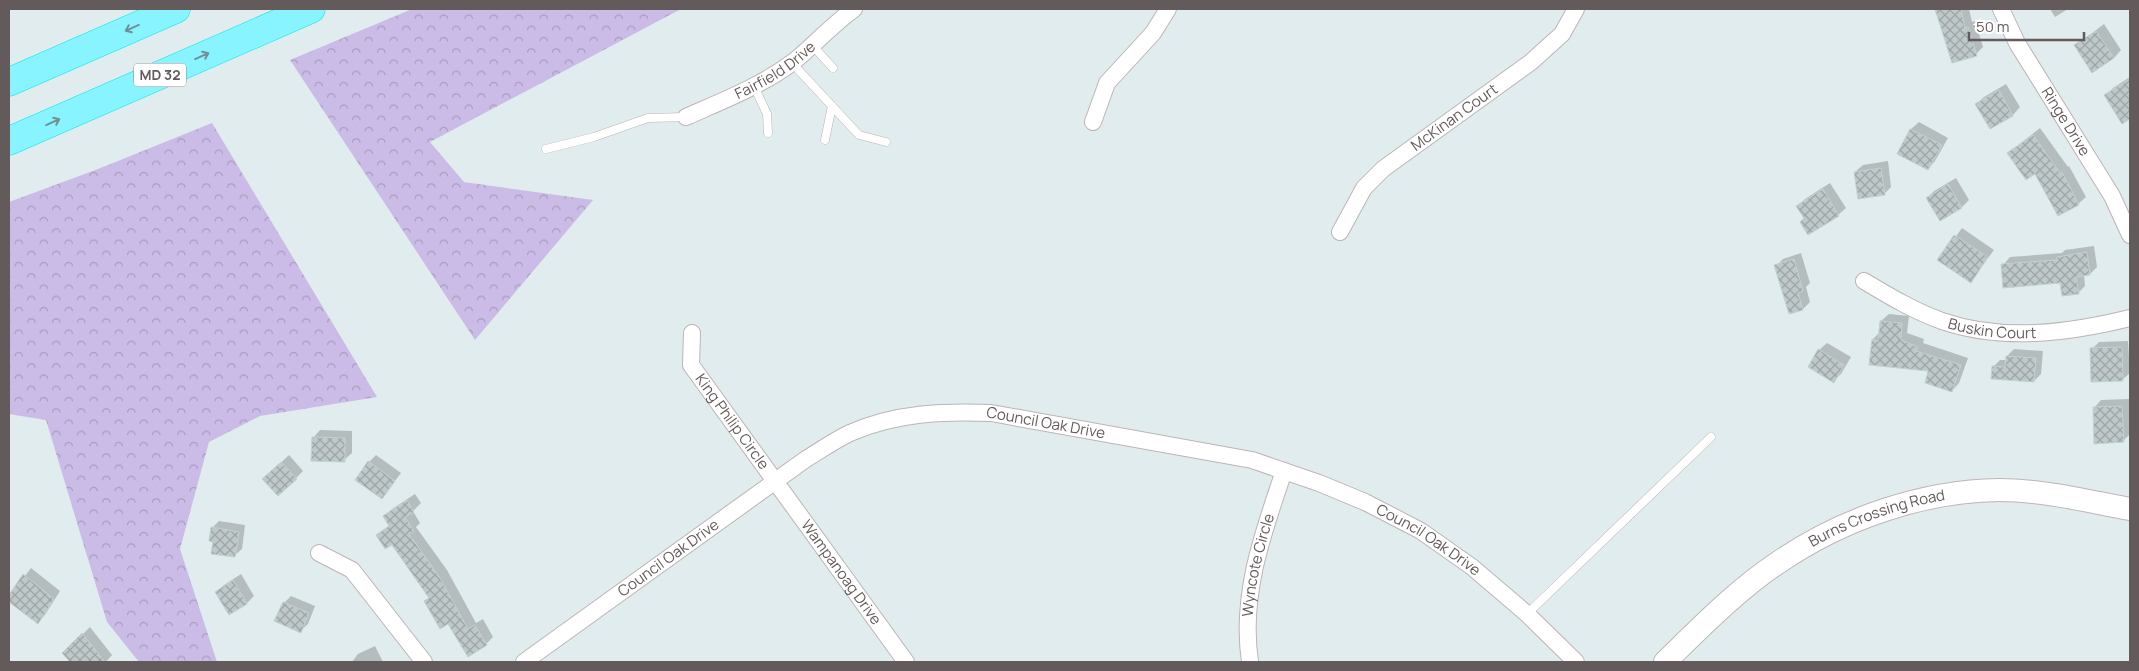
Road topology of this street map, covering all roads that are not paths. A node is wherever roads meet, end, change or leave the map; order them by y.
1 (176, 9) edge
2 (312, 9) edge
3 (854, 9) edge
4 (1168, 9) edge
5 (1576, 9) edge
6 (2001, 9) edge
7 (812, 45) junction
8 (792, 63) junction
9 (833, 68) dead end
10 (9, 82) edge
11 (754, 86) junction
12 (832, 106) junction
13 (686, 117) joint
14 (1093, 122) dead end
15 (768, 133) dead end
16 (825, 140) dead end
17 (9, 141) edge
18 (886, 142) dead end
19 (546, 149) dead end
20 (1340, 232) dead end
21 (2130, 236) edge
22 (1864, 281) dead end
23 (2130, 318) edge
24 (692, 332) dead end
25 (1711, 437) dead end
26 (1284, 471) junction
27 (775, 481) junction
28 (2130, 509) edge
29 (319, 554) dead end
30 (1527, 614) junction
31 (424, 662) edge
32 (524, 662) edge
33 (906, 662) edge
34 (1250, 662) edge
35 (1576, 662) edge
36 (1665, 662) edge

1 -> 10 highway
17 -> 2 highway, MD 32
3 - 7 street, Fairfield Drive
4 - 14 street
5 - 20 street, McKinan Court
6 - 21 street, Ringe Drive
7 - 8 street, Fairfield Drive
7 - 9 lane
8 - 11 street, Fairfield Drive
8 - 12 lane
11 - 13 street, Fairfield Drive
11 - 15 lane
12 - 16 lane
12 - 18 lane
13 - 19 lane
22 - 23 street, Buskin Court
24 - 27 street, King Philip Circle
25 - 30 lane
26 - 27 street, Council Oak Drive
26 - 30 street, Council Oak Drive
26 - 34 street, Wyncote Circle
27 - 32 street, Council Oak Drive
27 - 33 street, Wampanoag Drive
28 - 36 street, Burns Crossing Road
29 - 31 street
30 - 35 street, Council Oak Drive

